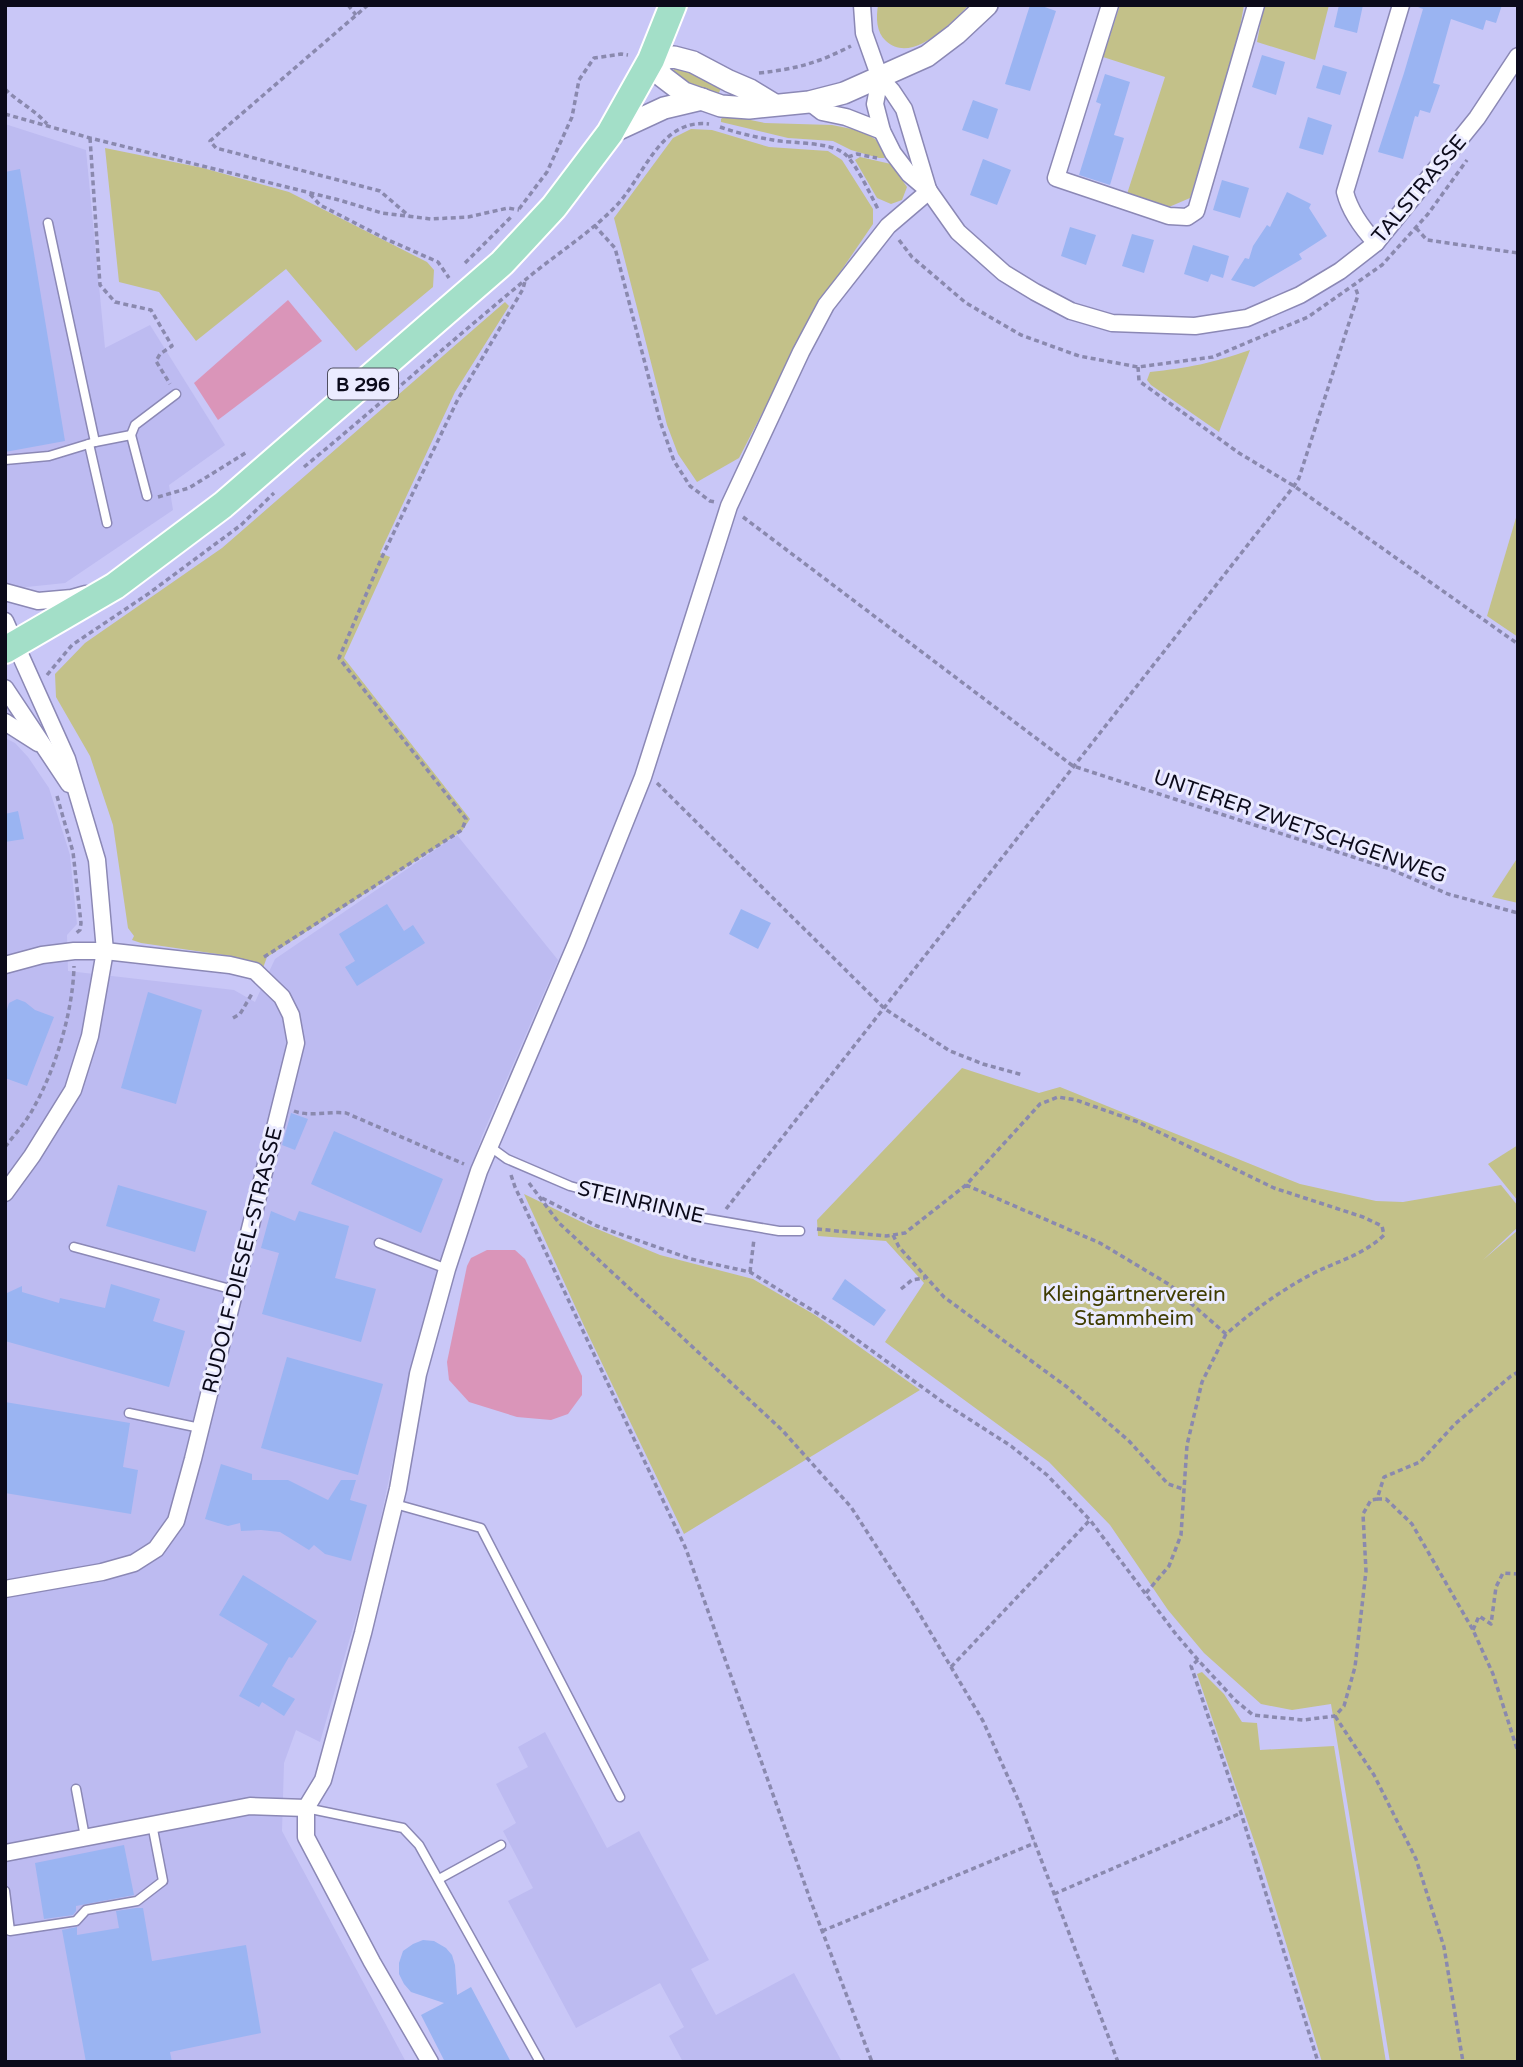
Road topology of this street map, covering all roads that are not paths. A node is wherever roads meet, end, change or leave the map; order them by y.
1 (673, 5) edge
2 (862, 5) edge
3 (987, 5) edge
4 (1110, 5) edge
5 (1256, 5) edge
6 (1401, 5) edge
7 (1518, 55) edge
8 (651, 60) junction
9 (880, 78) junction
10 (702, 99) junction
11 (809, 102) junction
12 (773, 104) junction
13 (883, 131) junction
14 (610, 133) junction
15 (929, 191) junction
16 (48, 223) dead end
17 (1376, 243) junction
18 (176, 394) road end
19 (131, 435) junction
20 (92, 443) junction
21 (5, 460) edge
22 (147, 496) road end
23 (107, 523) dead end
24 (115, 586) junction
25 (5, 592) edge
26 (9, 638) edge
27 (5, 688) edge
28 (5, 722) edge
29 (46, 748) junction
30 (76, 795) junction
31 (105, 951) junction
32 (5, 965) edge
33 (489, 1146) junction
34 (5, 1193) edge
35 (800, 1231) dead end
36 (379, 1243) dead end
37 (74, 1247) dead end
38 (447, 1269) junction
39 (234, 1290) junction
40 (129, 1413) dead end
41 (200, 1428) junction
42 (395, 1504) junction
43 (5, 1588) edge
44 (76, 1789) dead end
45 (620, 1797) dead end
46 (306, 1808) junction
47 (152, 1824) junction
48 (85, 1838) junction
49 (501, 1845) dead end
50 (5, 1853) edge
51 (439, 1879) junction
52 (5, 1891) edge
53 (430, 2062) edge
54 (540, 2062) edge

1 - 8 main road, B 296
2 - 9 street
3 - 9 street
4 - 5 street
6 - 17 street
7 - 17 street, TALSTRASSE
8 - 10 street
8 - 12 street
8 - 14 main road, B 296
9 - 11 street
9 - 13 street, TALSTRASSE
9 - 15 street, TALSTRASSE
10 - 12 street
10 - 14 street
11 - 12 street
11 - 13 street
13 - 15 street, TALSTRASSE
14 - 24 main road, B 296
15 - 17 street, TALSTRASSE
15 - 33 street
16 - 20 lane
18 - 19 lane
19 - 20 lane
19 - 22 lane
20 - 21 lane
20 - 23 lane
24 - 25 street
24 - 26 main road, B 296
26 - 30 street
27 - 29 street
28 - 29 street
29 - 30 street
30 - 31 street
31 - 32 street
31 - 34 street
31 - 39 street, RUDOLF-DIESEL-STRASSE
33 - 35 lane, STEINRINNE
33 - 38 street
36 - 38 lane
37 - 39 lane
38 - 42 street
39 - 41 street, RUDOLF-DIESEL-STRASSE
40 - 41 lane
41 - 43 street, RUDOLF-DIESEL-STRASSE
42 - 45 lane
42 - 46 street
44 - 48 lane
46 - 47 street
46 - 51 lane
46 - 53 street
47 - 48 street
47 - 52 lane
48 - 50 street
49 - 51 lane
51 - 54 lane

